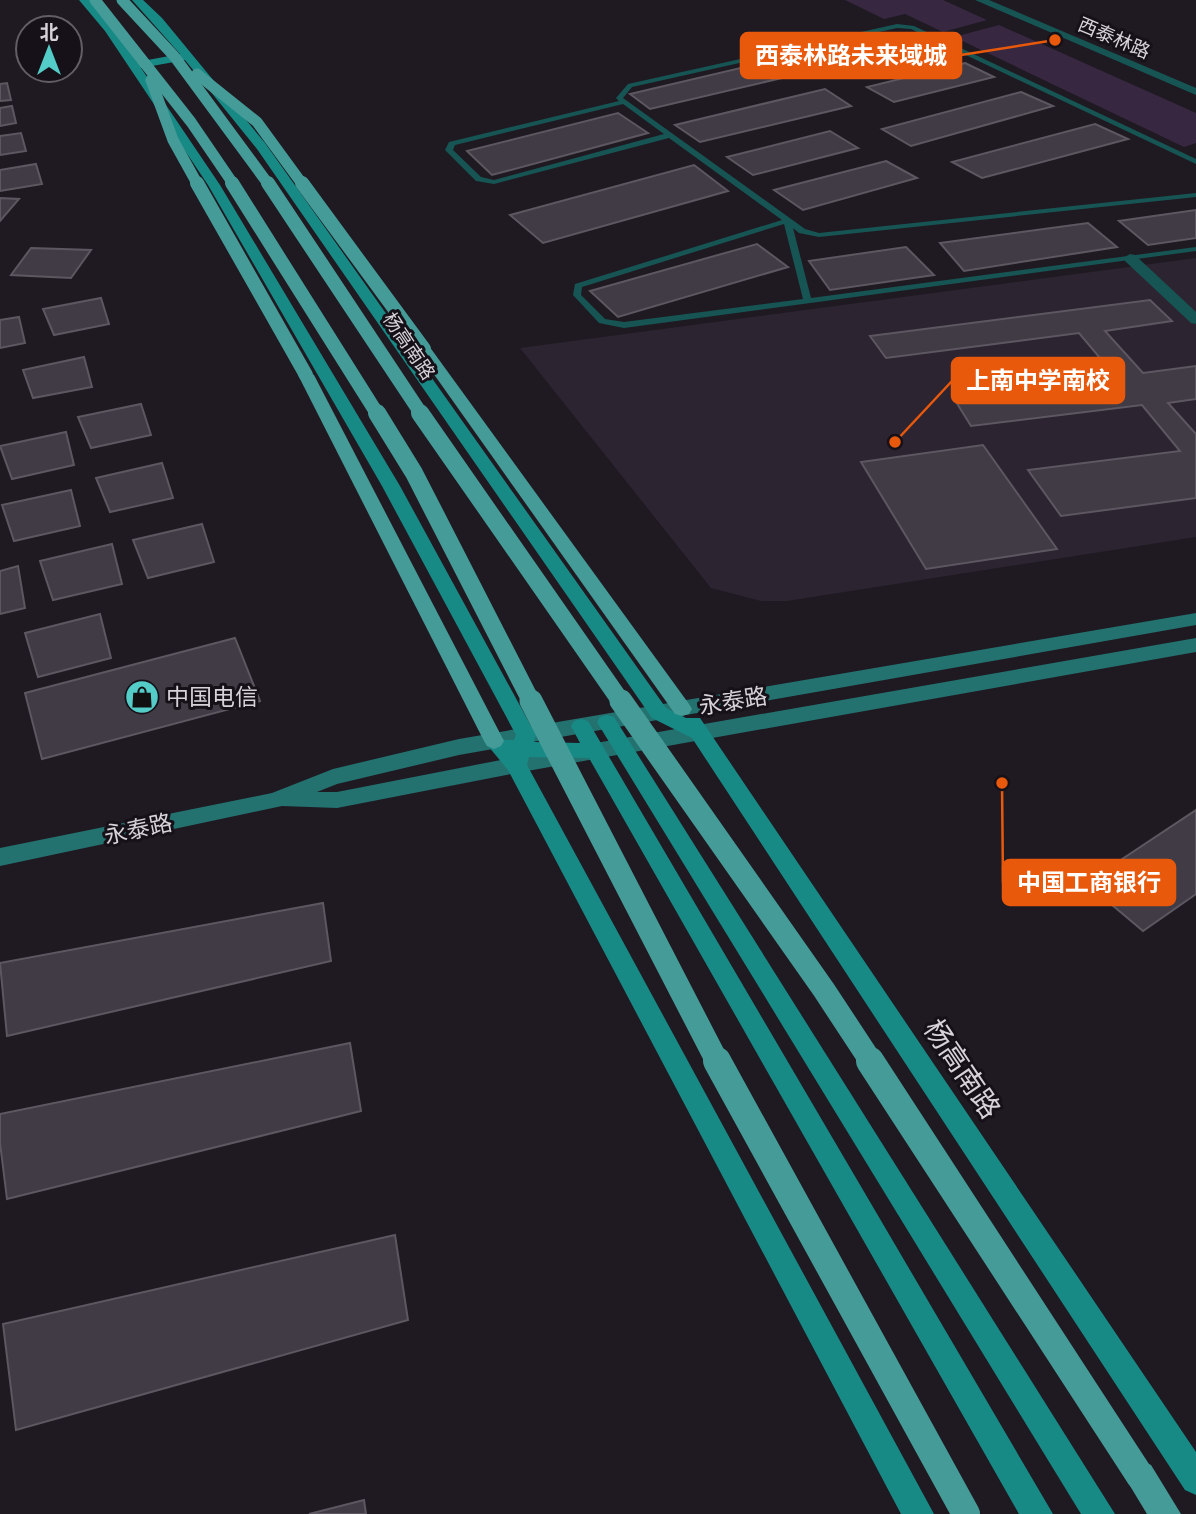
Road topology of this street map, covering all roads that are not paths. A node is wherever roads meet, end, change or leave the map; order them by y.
1 (84, 0) edge
2 (95, 0) edge
3 (122, 0) edge
4 (137, 0) edge
5 (980, 0) edge
6 (181, 56) junction
7 (139, 64) junction
8 (1196, 92) edge
9 (623, 102) junction
10 (670, 135) junction
11 (1196, 162) edge
12 (1196, 195) edge
13 (787, 221) junction
14 (1196, 249) edge
15 (1130, 258) junction
16 (808, 301) junction
17 (1196, 320) edge
18 (391, 486) junction
19 (383, 524) junction
20 (1196, 620) edge
21 (1196, 645) edge
22 (682, 709) junction
23 (659, 713) junction
24 (607, 722) junction
25 (581, 726) junction
26 (700, 733) junction
27 (494, 741) junction
28 (623, 747) junction
29 (521, 750) junction
30 (594, 751) junction
31 (275, 800) junction
32 (0, 857) edge
33 (1196, 1479) edge
34 (918, 1514) edge
35 (966, 1514) edge
36 (1037, 1514) edge
37 (1099, 1514) edge
38 (1163, 1514) edge

1 - 7 main road
2 - 7 highway, bridge
3 - 6 highway, 杨高南路, bridge
4 - 6 main road, 杨高南路
5 - 8 street, 西泰林路
6 - 7 main road
6 - 22 highway, bridge
6 - 23 main road, 杨高南路
6 - 38 highway, 杨高南路, bridge
7 - 18 main road
7 - 19 highway, bridge
7 - 35 highway, bridge
9 - 10 lane
9 - 10 lane
9 - 11 lane
10 - 13 lane
12 - 13 lane
13 - 16 lane
13 - 16 lane
14 - 15 lane
15 - 16 lane
15 - 17 street
18 - 19 main road
18 - 29 main road
19 - 27 highway
20 - 22 street, 永泰路
21 - 26 street, 永泰路
22 - 23 street, 永泰路
22 - 26 main road
23 - 24 street, 永泰路
23 - 26 main road, 杨高南路
23 - 28 main road
24 - 25 street, 永泰路
24 - 28 main road
25 - 29 street, 永泰路
25 - 30 main road
26 - 28 street, 永泰路
26 - 33 main road, 杨高南路
27 - 29 main road
27 - 31 street, 永泰路
28 - 30 street, 永泰路
28 - 37 main road
29 - 30 street, 永泰路
29 - 30 main road
29 - 31 street, 永泰路
29 - 34 main road
30 - 36 main road
31 - 32 street, 永泰路

